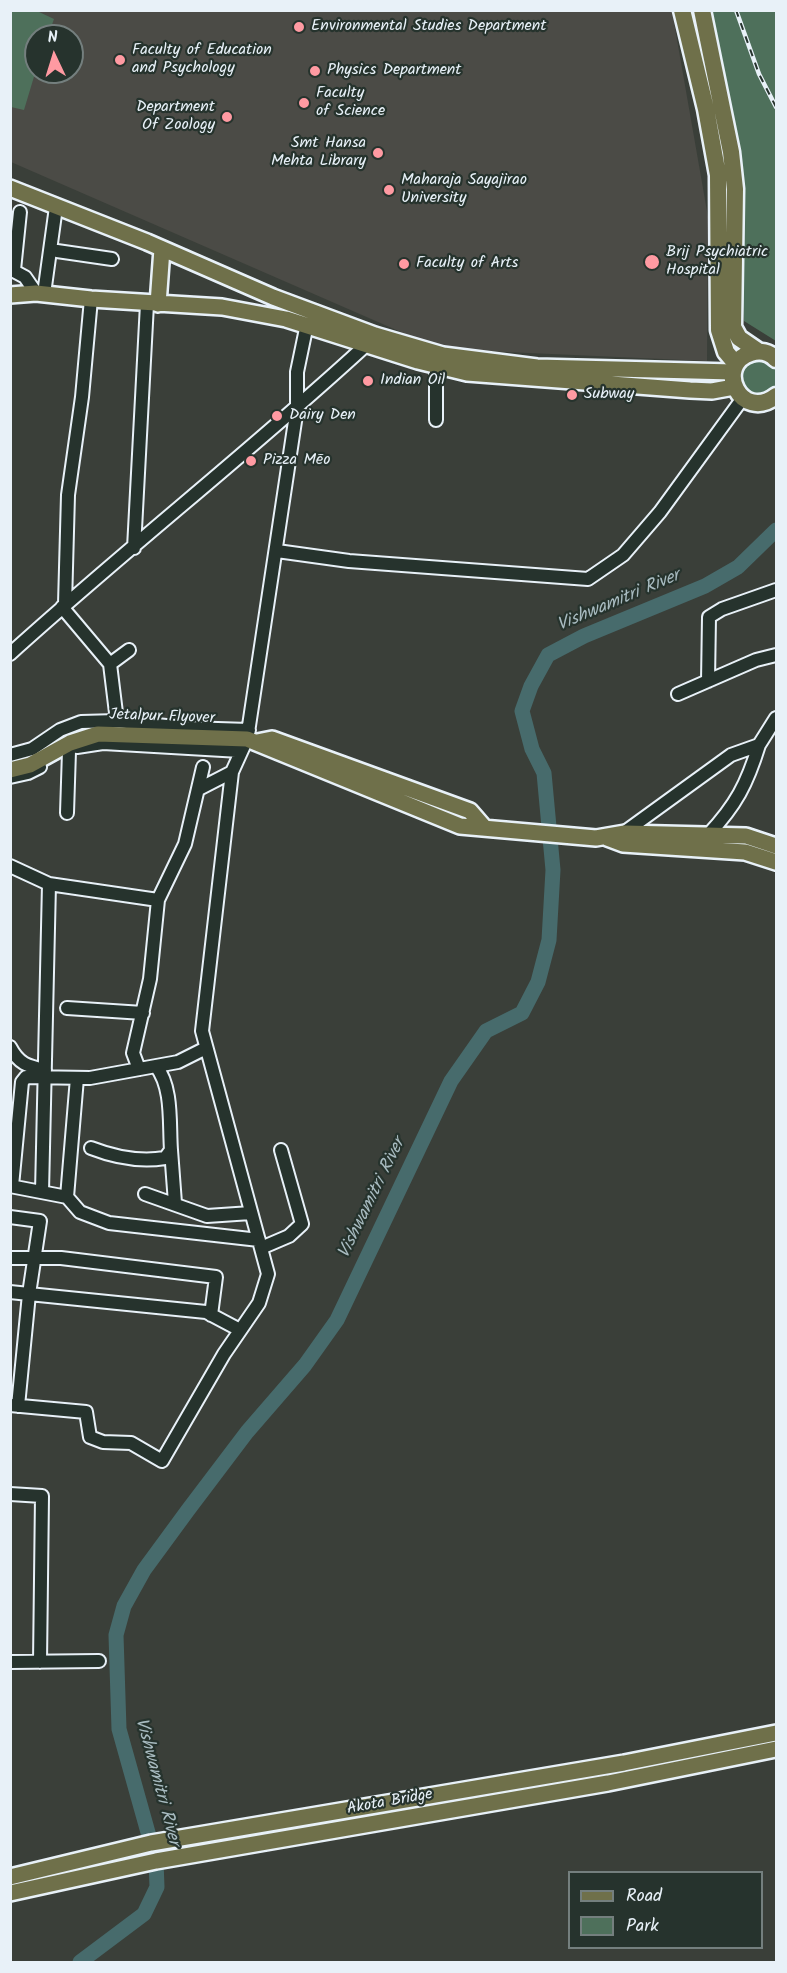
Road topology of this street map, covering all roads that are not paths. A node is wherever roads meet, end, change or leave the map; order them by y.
1 (682, 10) edge
2 (702, 10) edge
3 (10, 188) edge
4 (38, 199) junction
5 (60, 208) junction
6 (15, 210) edge
7 (162, 249) junction
8 (57, 251) junction
9 (112, 259) dead end
10 (12, 269) edge
11 (44, 294) junction
12 (10, 295) edge
13 (91, 299) junction
14 (152, 304) junction
15 (307, 324) junction
16 (366, 345) junction
17 (758, 351) junction
18 (777, 359) edge
19 (436, 366) junction
20 (736, 381) junction
21 (775, 399) edge
22 (297, 408) junction
23 (436, 420) dead end
24 (134, 548) junction
25 (277, 551) junction
26 (777, 590) edge
27 (64, 605) junction
28 (129, 650) dead end
29 (10, 654) edge
30 (777, 655) edge
31 (110, 664) junction
32 (708, 681) junction
33 (678, 694) dead end
34 (777, 718) edge
35 (117, 721) junction
36 (248, 740) junction
37 (759, 745) junction
38 (69, 751) junction
39 (10, 755) edge
40 (203, 767) dead end
41 (10, 770) edge
42 (232, 772) junction
43 (10, 777) edge
44 (199, 789) junction
45 (67, 813) dead end
46 (622, 834) junction
47 (708, 835) junction
48 (601, 838) junction
49 (777, 846) edge
50 (777, 862) edge
51 (10, 866) edge
52 (49, 884) junction
53 (158, 900) junction
54 (67, 1008) dead end
55 (143, 1013) junction
56 (10, 1047) edge
57 (206, 1048) junction
58 (156, 1066) junction
59 (139, 1069) junction
60 (45, 1073) junction
61 (76, 1077) junction
62 (91, 1148) dead end
63 (171, 1150) junction
64 (281, 1150) dead end
65 (11, 1186) edge
66 (42, 1192) junction
67 (145, 1194) dead end
68 (67, 1197) junction
69 (175, 1203) junction
70 (251, 1213) junction
71 (10, 1217) edge
72 (260, 1244) junction
73 (10, 1258) edge
74 (33, 1260) junction
75 (10, 1292) edge
76 (29, 1294) junction
77 (211, 1315) junction
78 (240, 1330) junction
79 (14, 1406) edge
80 (10, 1494) edge
81 (99, 1661) dead end
82 (10, 1662) edge
83 (40, 1662) junction
84 (777, 1733) edge
85 (777, 1749) edge
86 (10, 1877) edge
87 (10, 1893) edge

1 - 20 highway
2 - 17 highway
3 - 4 main road
4 - 5 main road
4 - 6 street
5 - 7 main road
5 - 8 street
5 - 11 street
6 - 10 street
7 - 14 main road
7 - 20 main road
8 - 9 street
8 - 11 street
10 - 11 street
11 - 12 main road
11 - 13 main road
13 - 14 main road
13 - 27 street
14 - 15 main road
14 - 24 street
15 - 16 main road
15 - 22 street
16 - 19 main road
16 - 22 street
17 - 18 highway
17 - 20 highway
19 - 20 main road
19 - 23 street
20 - 21 highway
20 - 25 street
22 - 24 street
22 - 25 street
24 - 27 street
25 - 36 street
26 - 32 street
27 - 29 street
27 - 31 street
28 - 31 street
30 - 32 street
31 - 35 street
32 - 33 street
34 - 37 street
35 - 36 street
35 - 39 street
36 - 38 street
36 - 41 main road, Jetalpur Flyover
36 - 42 street
36 - 48 main road, Jetalpur Flyover
37 - 46 street
37 - 47 street
38 - 43 street
38 - 45 street
40 - 44 street
42 - 44 street
42 - 57 street
44 - 53 street
46 - 47 main road
46 - 48 main road
47 - 49 main road
48 - 50 main road
51 - 52 street
52 - 53 street
52 - 60 street
53 - 55 street
54 - 55 street
55 - 59 street
56 - 60 street
57 - 58 street
57 - 70 street
58 - 59 street
58 - 63 street
59 - 61 street
60 - 61 street
60 - 65 street
60 - 66 street
61 - 68 street
62 - 63 street
63 - 69 street
64 - 72 street
65 - 66 street
66 - 68 street
67 - 69 street
68 - 72 street
69 - 70 street
70 - 72 street
71 - 74 street
72 - 78 street
73 - 74 street
74 - 76 street
74 - 77 street
75 - 76 street
76 - 77 street
76 - 79 street
77 - 78 street
78 - 79 street
80 - 83 street
81 - 83 street
82 - 83 street
84 - 86 main road
85 - 87 main road, Akota Bridge

